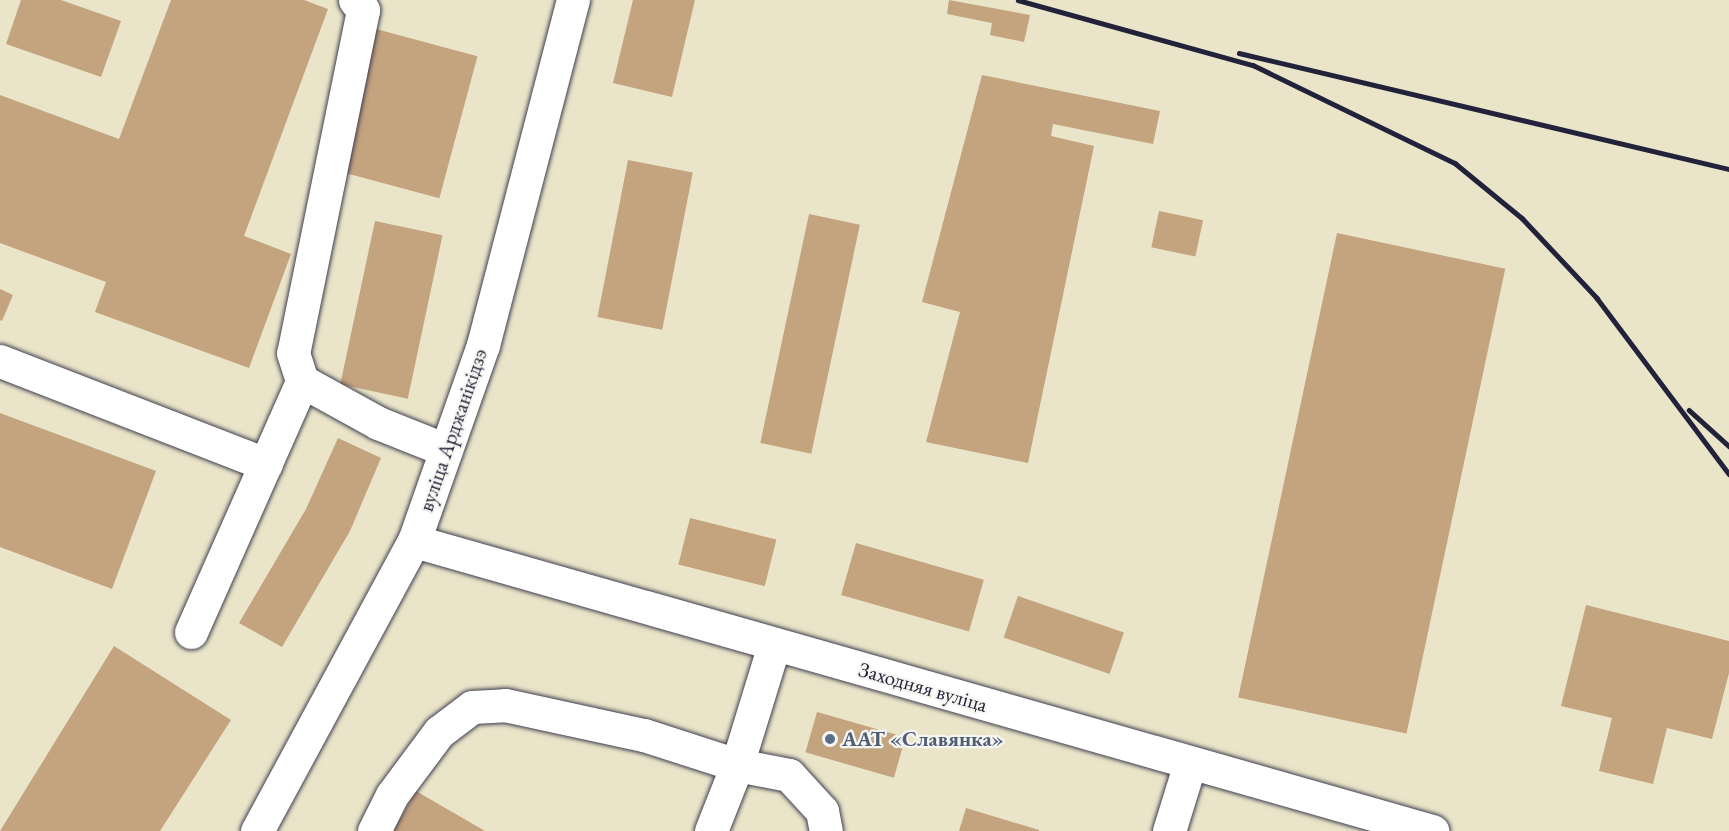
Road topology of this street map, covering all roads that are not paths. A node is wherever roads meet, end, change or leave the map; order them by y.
1 (355, 0) edge
2 (573, 0) edge
3 (0, 361) edge
4 (302, 381) junction
5 (446, 450) junction
6 (266, 464) junction
7 (414, 541) junction
8 (191, 632) dead end
9 (774, 645) junction
10 (1190, 763) junction
11 (737, 765) junction
12 (257, 831) edge
13 (374, 831) edge
14 (711, 831) edge
15 (826, 831) edge
16 (1169, 831) edge
17 (1431, 831) edge

1 - 4 street
2 - 5 street, вуліца Арджанікідзэ
3 - 6 street
4 - 5 street
4 - 6 street
5 - 7 street, вуліца Арджанікідзэ
6 - 8 street
7 - 9 street, Заходняя вуліца
7 - 12 street, вуліца Арджанікідзэ
9 - 10 street, Заходняя вуліца
9 - 11 street
10 - 16 street
10 - 17 street, Заходняя вуліца
11 - 13 street
11 - 14 street
11 - 15 street

